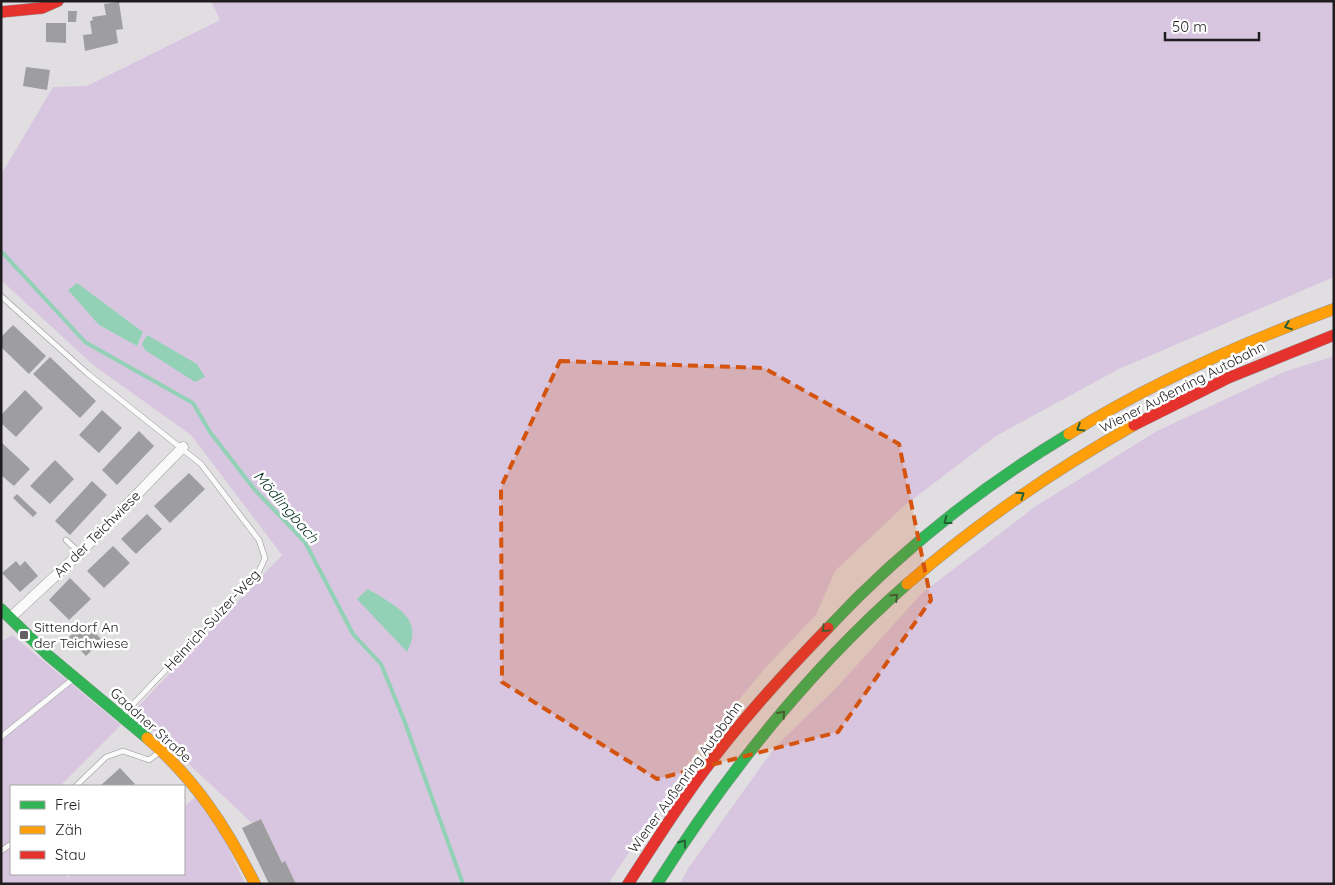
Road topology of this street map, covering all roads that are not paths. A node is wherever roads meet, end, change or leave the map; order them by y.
1 (58, 1) edge
2 (1, 12) edge
3 (1, 296) edge
4 (1334, 308) edge
5 (1334, 335) edge
6 (183, 447) junction
7 (66, 540) dead end
8 (80, 553) junction
9 (1, 609) edge
10 (10, 618) junction
11 (74, 678) junction
12 (121, 716) junction
13 (1, 737) edge
14 (161, 751) junction
15 (77, 785) edge
16 (254, 884) edge
17 (628, 884) edge
18 (657, 884) edge

1 - 2 main road
3 - 6 lane, Heinrich-Sulzer-Weg
4 -> 17 main road, Wiener Außenring Autobahn
18 -> 5 main road, Wiener Außenring Autobahn
6 - 8 street, An der Teichwiese
6 - 12 lane, Heinrich-Sulzer-Weg
7 - 8 lane
8 - 10 street, An der Teichwiese
9 - 10 main road, Gaadner Straße
10 - 11 main road, Gaadner Straße
11 - 12 main road, Gaadner Straße
11 - 13 lane
12 - 14 main road, Gaadner Straße
14 - 15 lane
14 - 16 main road, Gaadner Straße

